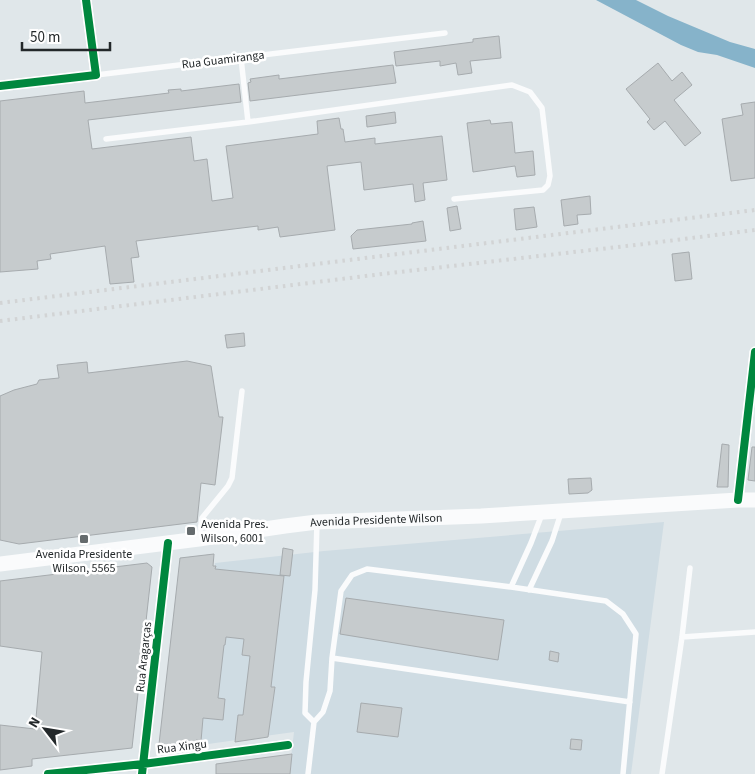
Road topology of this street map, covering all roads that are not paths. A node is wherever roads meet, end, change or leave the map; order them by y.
1 (86, 0) edge
2 (445, 33) dead end
3 (241, 58) junction
4 (96, 75) junction
5 (0, 86) edge
6 (248, 122) junction
7 (106, 139) dead end
8 (454, 200) dead end
9 (755, 352) edge
10 (242, 391) dead end
11 (738, 500) junction
12 (755, 500) edge
13 (562, 511) junction
14 (543, 512) junction
15 (317, 522) junction
16 (199, 539) junction
17 (168, 543) junction
18 (0, 564) edge
19 (690, 568) dead end
20 (511, 587) junction
21 (529, 590) junction
22 (755, 632) edge
23 (682, 636) junction
24 (332, 658) junction
25 (630, 702) junction
26 (314, 722) junction
27 (288, 745) dead end
28 (143, 769) edge
29 (48, 774) edge
30 (308, 774) edge
31 (623, 774) edge
32 (662, 774) edge

1 - 4 street
2 - 3 lane, Rua Guamiranga
3 - 4 lane, Rua Guamiranga
3 - 6 lane
4 - 5 street, Rua Guamiranga
6 - 7 lane
6 - 8 lane
9 - 11 street
10 - 16 lane
11 - 12 main road, Avenida Presidente Wilson
11 - 13 main road, Avenida Presidente Wilson
13 - 14 main road, Avenida Presidente Wilson
13 - 21 lane
14 - 15 main road, Avenida Presidente Wilson
14 - 20 lane
15 - 16 main road, Avenida Presidente Wilson
15 - 26 lane
16 - 17 main road, Avenida Presidente Wilson
17 - 18 main road, Avenida Presidente Wilson
17 - 28 street, Rua Aragarças
19 - 23 lane
20 - 21 lane
20 - 24 lane
21 - 25 lane
22 - 23 lane
23 - 32 lane
24 - 25 lane
24 - 26 lane
25 - 31 lane
26 - 30 lane
27 - 28 street, Rua Xingu
28 - 29 street, Rua Xingu

